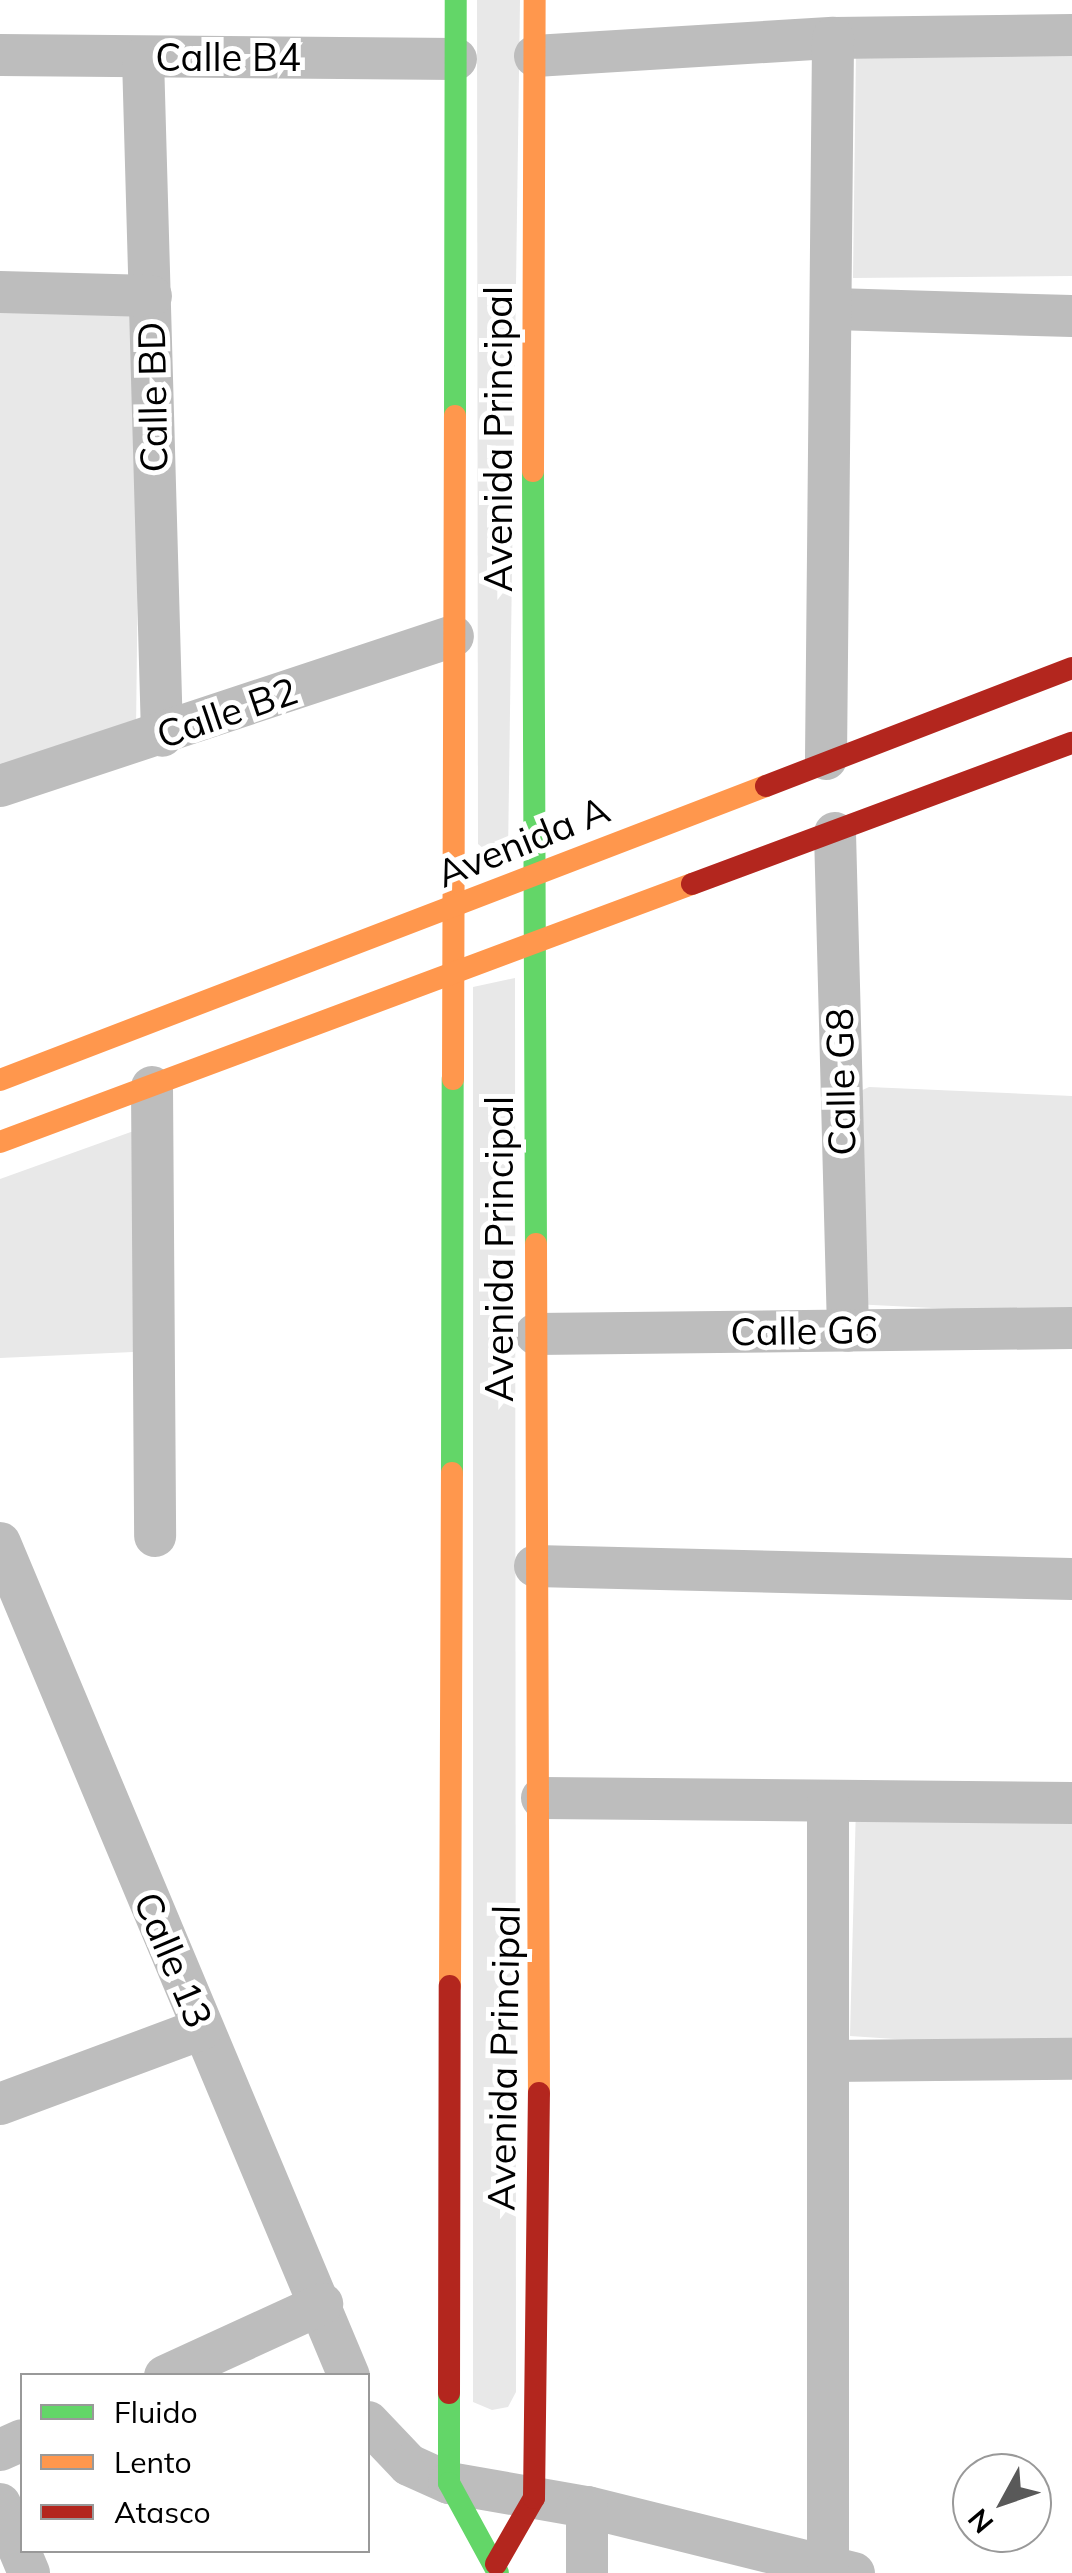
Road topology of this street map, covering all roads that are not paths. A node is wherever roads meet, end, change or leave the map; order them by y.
1 (456, 0) edge
2 (535, 0) edge
3 (1072, 35) edge
4 (833, 38) junction
5 (0, 55) edge
6 (535, 56) junction
7 (143, 58) junction
8 (456, 58) junction
9 (0, 292) edge
10 (151, 296) junction
11 (834, 309) junction
12 (1072, 316) edge
13 (453, 636) junction
14 (1072, 668) edge
15 (162, 736) junction
16 (1072, 743) edge
17 (826, 760) junction
18 (0, 786) edge
19 (835, 833) junction
20 (532, 876) junction
21 (453, 908) junction
22 (534, 945) junction
23 (452, 976) junction
24 (0, 1080) edge
25 (152, 1087) junction
26 (0, 1142) edge
27 (1072, 1328) edge
28 (848, 1331) junction
29 (536, 1334) junction
30 (154, 1536) dead end
31 (0, 1544) edge
32 (535, 1566) junction
33 (1072, 1580) edge
34 (542, 1798) junction
35 (828, 1801) junction
36 (1072, 1803) edge
37 (202, 2029) junction
38 (1072, 2059) edge
39 (828, 2061) junction
40 (0, 2104) edge
41 (322, 2304) junction
42 (172, 2373) edge
43 (348, 2373) edge
44 (370, 2424) edge
45 (449, 2483) junction
46 (534, 2498) junction
47 (0, 2504) edge
48 (587, 2507) junction
49 (20, 2550) edge
50 (497, 2568) edge
51 (842, 2569) edge
52 (587, 2573) edge

1 - 8 street, Avenida Principal
2 - 6 street, Avenida Principal
3 - 4 street
4 - 6 street
4 - 11 street
5 - 7 street, Calle B4
6 - 20 street, Avenida Principal
7 - 8 street, Calle B4
7 - 10 street, Calle BD
8 - 13 street, Avenida Principal
9 - 10 street
10 - 15 street, Calle BD
11 - 12 street
11 - 17 street
13 - 15 street, Calle B2
13 - 21 street, Avenida Principal
14 - 17 street, Avenida A
15 - 18 street, Calle B2
16 - 19 street
17 - 20 street, Avenida A
19 - 22 street
19 - 28 street, Calle G8
20 - 21 street, Avenida A
20 - 22 street, Avenida Principal
21 - 23 street, Avenida Principal
21 - 24 street, Avenida A
22 - 23 street
22 - 29 street, Avenida Principal
23 - 25 street
23 - 45 street, Avenida Principal
25 - 26 street
25 - 30 street
27 - 28 street, Calle G6
28 - 29 street, Calle G6
29 - 32 street, Avenida Principal
31 - 37 street, Calle 13
32 - 33 street
32 - 34 street, Avenida Principal
34 - 35 street
34 - 46 street, Avenida Principal
35 - 36 street
35 - 39 street
37 - 40 street
37 - 41 street, Calle 13
38 - 39 street
39 - 51 street
41 - 42 street
41 - 43 street, Calle 13
44 - 45 street
45 - 46 street
45 - 50 street
46 - 48 street
46 - 50 street
47 - 49 street
48 - 51 street
48 - 52 street

